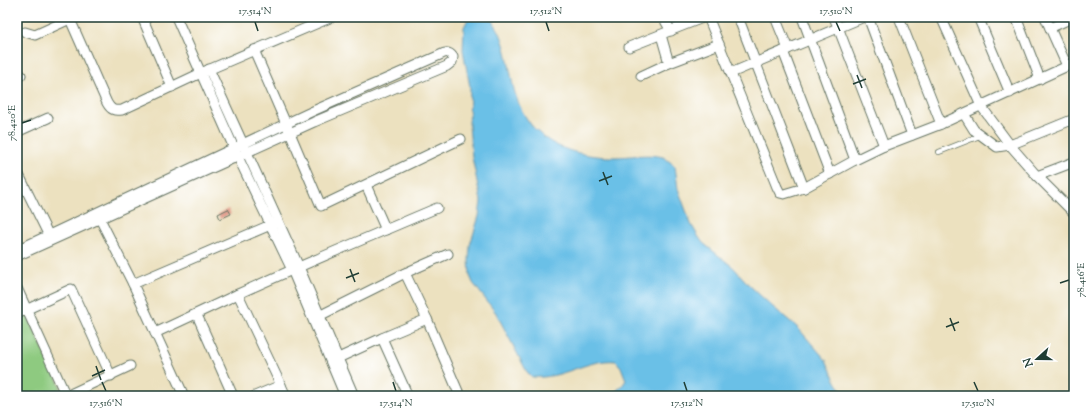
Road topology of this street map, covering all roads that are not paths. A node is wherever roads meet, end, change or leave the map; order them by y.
1 (142, 17) edge
2 (176, 17) edge
3 (332, 17) edge
4 (663, 17) edge
5 (707, 17) edge
6 (738, 17) edge
7 (775, 17) edge
8 (802, 17) edge
9 (834, 17) edge
10 (864, 17) edge
11 (868, 17) edge
12 (899, 17) edge
13 (941, 17) edge
14 (978, 17) edge
15 (1016, 17) edge
16 (1045, 17) edge
17 (1074, 17) edge
18 (69, 18) edge
19 (839, 28) junction
20 (1050, 28) junction
21 (671, 31) junction
22 (25, 32) dead end
23 (661, 35) junction
24 (810, 39) junction
25 (719, 44) junction
26 (629, 47) dead end
27 (254, 50) junction
28 (785, 50) junction
29 (669, 63) junction
30 (756, 63) junction
31 (1070, 64) edge
32 (205, 71) junction
33 (731, 73) junction
34 (641, 76) dead end
35 (1040, 79) junction
36 (172, 86) junction
37 (1010, 93) junction
38 (980, 106) junction
39 (964, 114) junction
40 (48, 118) dead end
41 (1074, 119) edge
42 (941, 124) junction
43 (288, 129) junction
44 (17, 132) edge
45 (912, 135) junction
46 (982, 135) junction
47 (461, 139) dead end
48 (1010, 145) junction
49 (884, 146) junction
50 (246, 148) junction
51 (939, 152) dead end
52 (236, 153) junction
53 (855, 160) junction
54 (1074, 162) edge
55 (17, 171) edge
56 (830, 174) junction
57 (1037, 176) junction
58 (366, 184) junction
59 (804, 188) junction
60 (1070, 203) edge
61 (437, 208) dead end
62 (1074, 214) edge
63 (98, 215) junction
64 (275, 224) junction
65 (386, 230) junction
66 (49, 238) junction
67 (17, 250) edge
68 (448, 254) dead end
69 (17, 256) edge
70 (295, 269) junction
71 (405, 273) junction
72 (133, 284) junction
73 (17, 288) edge
74 (238, 294) junction
75 (26, 310) junction
76 (17, 314) edge
77 (197, 315) junction
78 (316, 317) junction
79 (426, 319) junction
80 (155, 332) junction
81 (382, 338) junction
82 (334, 360) junction
83 (130, 366) dead end
84 (111, 376) junction
85 (281, 384) junction
86 (66, 396) edge
87 (184, 396) edge
88 (233, 396) edge
89 (255, 396) edge
90 (286, 396) edge
91 (345, 396) edge
92 (354, 396) edge
93 (408, 396) edge
94 (460, 396) edge

1 - 36 street
2 - 32 street
3 - 27 street
4 - 21 street
5 - 21 street
5 - 25 street
6 - 30 street
7 - 28 street
8 - 24 street
9 - 19 street
10 - 19 street
11 - 45 street
12 - 42 street
13 - 38 street
14 - 37 street
15 - 35 street
16 - 20 street
17 - 20 street
18 - 22 street
18 - 36 street
19 - 24 street
19 - 49 street
20 - 31 street
21 - 23 street
23 - 26 street
23 - 29 street
24 - 28 street
24 - 53 street
25 - 29 street
25 - 33 street
27 - 32 street
27 - 43 street
28 - 30 street
28 - 56 street
29 - 34 street
30 - 33 street
30 - 59 street
31 - 35 street
32 - 36 street
32 - 50 street
32 - 52 street
33 - 59 street
35 - 37 street
37 - 38 street
38 - 39 street
38 - 48 street
39 - 42 street
39 - 46 street
40 - 44 street
41 - 48 street
42 - 45 street
43 - 43 street
43 - 50 street
43 - 58 street
45 - 49 street
46 - 48 street
46 - 51 lane
47 - 58 street
48 - 57 street
49 - 53 street
50 - 52 street
50 - 64 street
52 - 63 street
52 - 64 street
53 - 56 street
54 - 57 street
55 - 66 street
56 - 59 street
57 - 60 street
58 - 65 street
60 - 62 street
61 - 65 street
63 - 66 street
63 - 72 street
64 - 70 street
64 - 72 street
65 - 70 street
66 - 67 street
66 - 69 street
68 - 71 street
70 - 74 street
70 - 78 street
71 - 78 street
71 - 79 street
72 - 80 street
73 - 75 street
74 - 77 street
74 - 85 street
75 - 76 street
75 - 84 street
75 - 86 street
77 - 80 street
77 - 88 street
78 - 82 street
79 - 81 street
79 - 94 street
80 - 87 street
81 - 82 street
81 - 93 street
82 - 91 street
82 - 92 street
83 - 84 street
84 - 86 street
85 - 89 street
85 - 90 street

